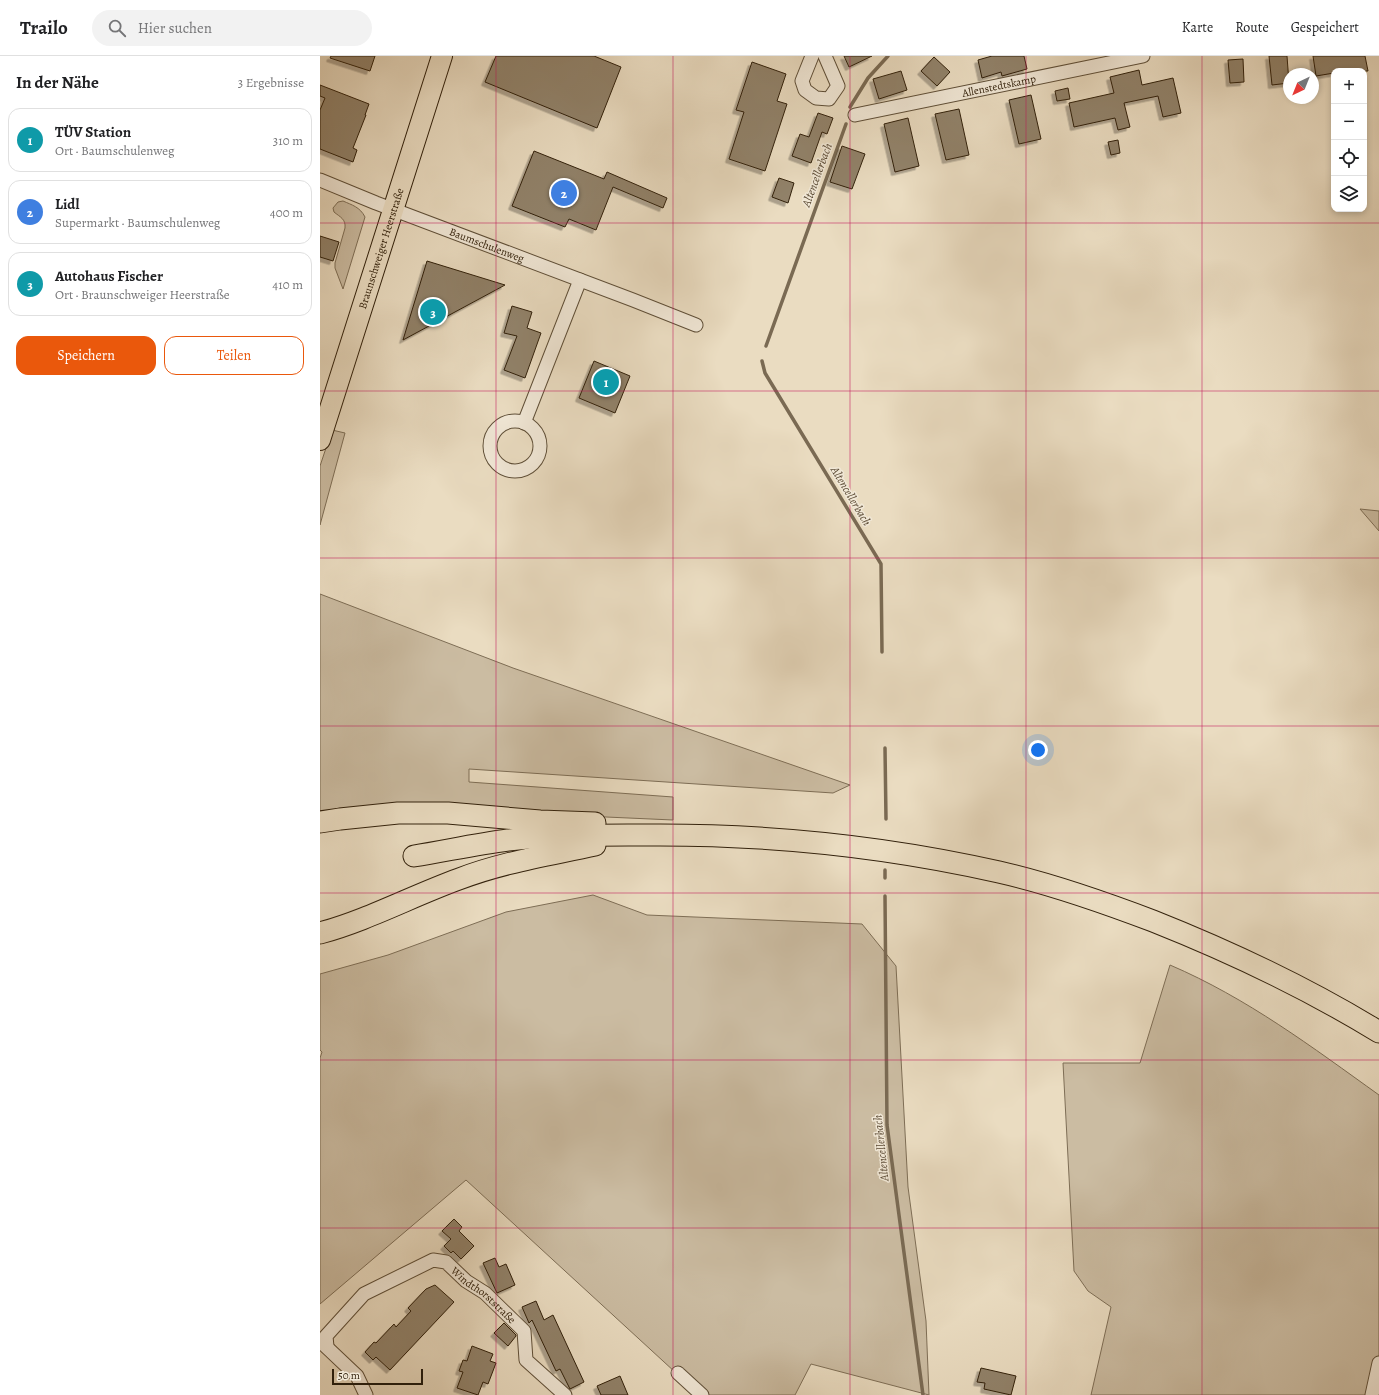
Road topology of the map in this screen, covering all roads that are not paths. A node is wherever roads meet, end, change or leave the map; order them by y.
1 (442, 56) edge
2 (812, 56) edge
3 (826, 56) edge
4 (1143, 56) edge
5 (855, 115) dead end
6 (320, 180) edge
7 (393, 209) junction
8 (580, 280) junction
9 (696, 326) dead end
10 (524, 423) dead end
11 (320, 440) edge
12 (320, 822) edge
13 (645, 835) junction
14 (705, 835) junction
15 (414, 856) dead end
16 (320, 933) edge
17 (1379, 1032) edge
18 (323, 1344) edge
19 (1379, 1364) edge
20 (678, 1373) dead end
21 (366, 1395) edge
22 (565, 1395) edge
23 (702, 1395) edge
24 (1372, 1395) edge

1 - 7 main road, Braunschweiger Heerstraße
2 - 3 street
4 - 5 street, Allenstedtskamp
6 - 7 street, Baumschulenweg
7 - 8 street, Baumschulenweg
7 - 11 main road, Braunschweiger Heerstraße
8 - 9 street, Baumschulenweg
8 - 10 street
12 - 14 highway
13 - 14 highway
13 - 15 highway
13 - 16 highway
14 - 17 highway
18 - 21 street, Windthorststraße
18 - 22 street, Windthorststraße
19 - 24 street
20 - 23 street

